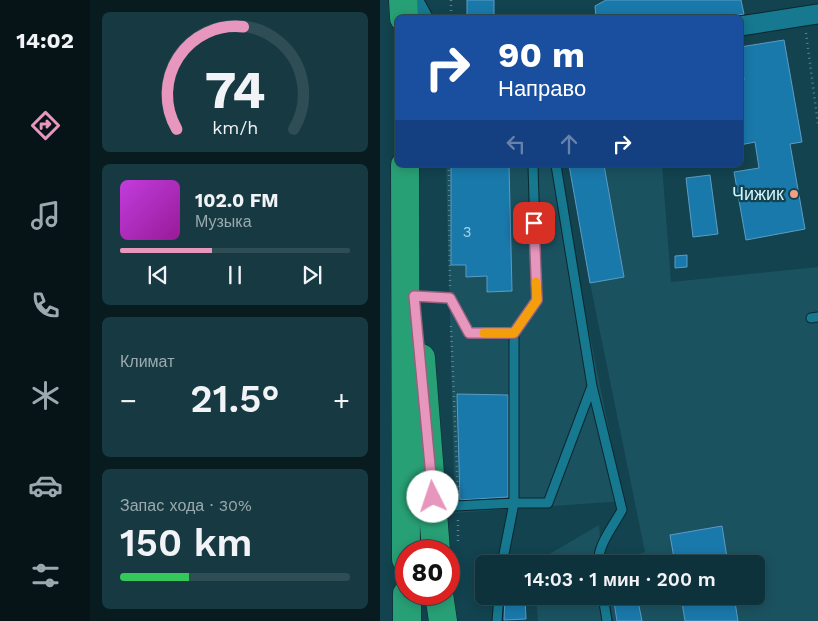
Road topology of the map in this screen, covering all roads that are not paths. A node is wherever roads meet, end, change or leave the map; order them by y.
1 (403, 0) edge
2 (413, 0) edge
3 (404, 15) edge
4 (421, 15) edge
5 (815, 15) edge
6 (743, 26) edge
7 (405, 167) edge
8 (533, 167) edge
9 (556, 167) edge
10 (405, 230) junction
11 (414, 296) junction
12 (514, 333) junction
13 (592, 386) junction
14 (514, 503) junction
15 (457, 506) road end
16 (406, 540) edge
17 (446, 540) edge
18 (504, 555) edge
19 (599, 555) edge
20 (407, 605) edge
21 (441, 605) edge
22 (498, 605) edge
23 (604, 605) edge
24 (407, 621) edge
25 (443, 621) edge
26 (497, 621) edge
27 (607, 621) edge

1 - 3 highway
2 - 4 street
5 - 6 street
7 - 10 highway
8 - 12 lane
9 - 13 lane
10 - 11 highway
10 - 16 highway
11 - 12 lane
11 - 17 highway
12 - 14 lane
13 - 14 lane
13 - 19 lane
14 - 15 lane
14 - 18 lane
20 - 24 highway
21 - 25 highway
22 - 26 lane
23 - 27 lane

